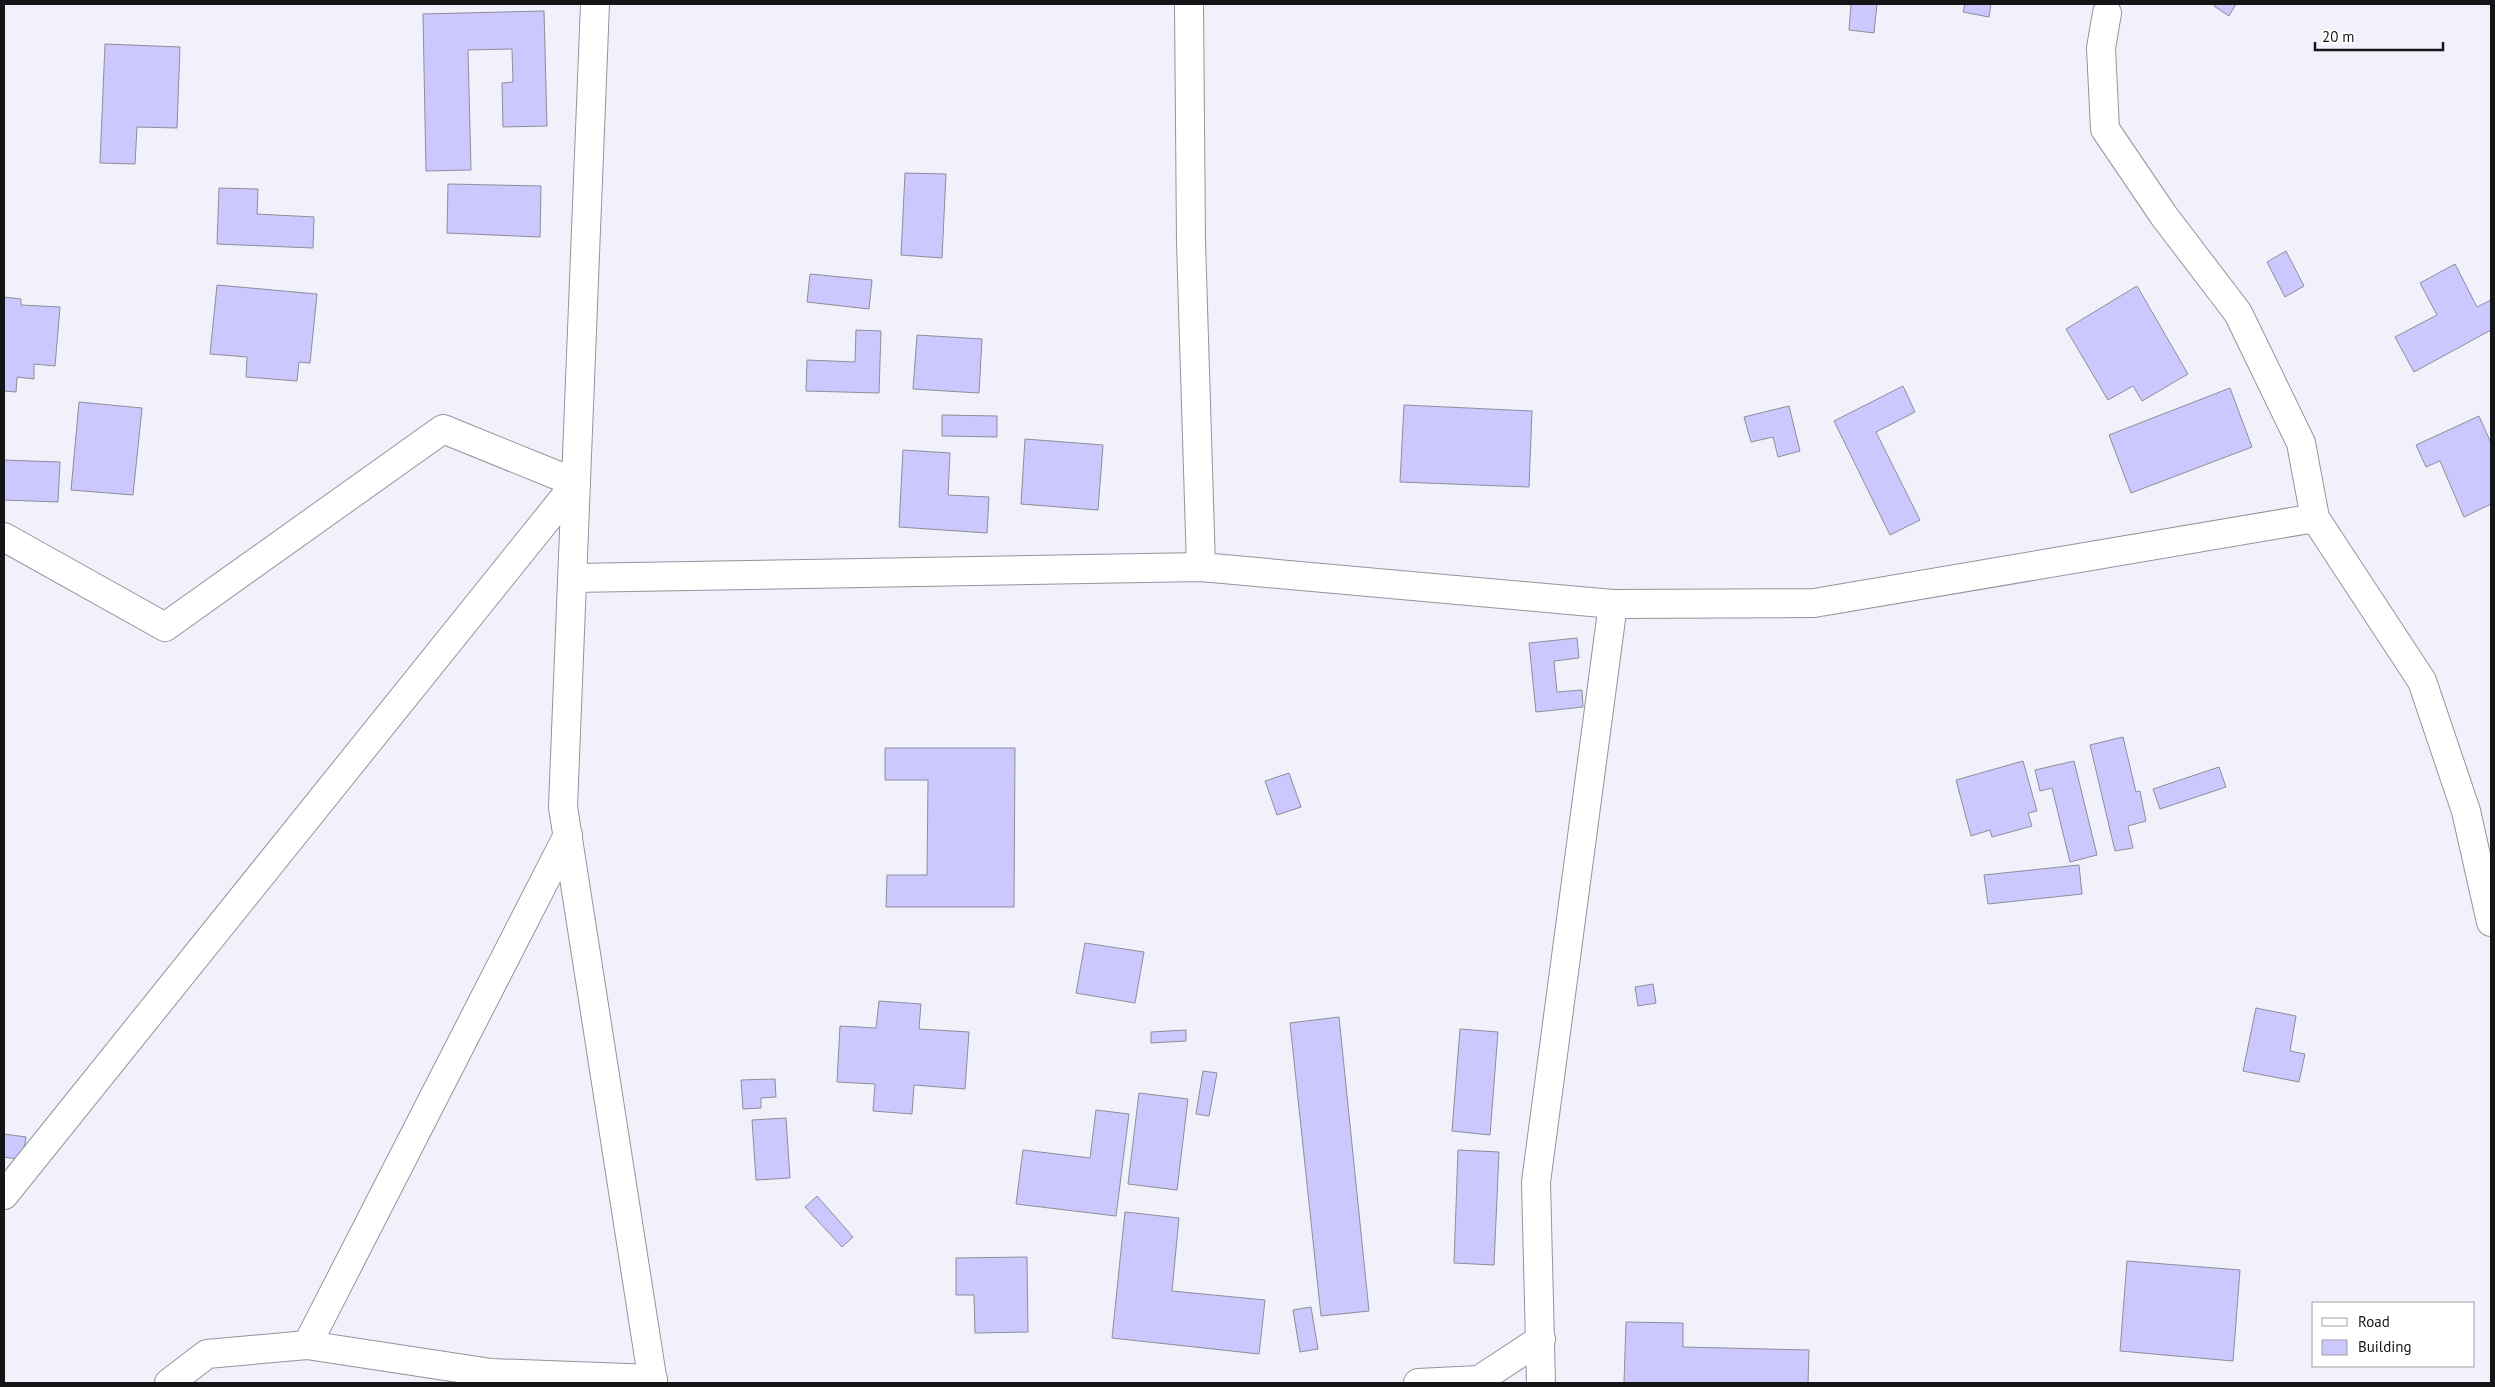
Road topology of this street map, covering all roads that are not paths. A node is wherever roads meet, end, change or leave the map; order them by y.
1 (595, 4) edge
2 (1189, 4) edge
3 (2107, 13) dead end
4 (576, 483) junction
5 (2315, 518) junction
6 (4, 537) edge
7 (1201, 568) junction
8 (573, 578) junction
9 (1613, 604) junction
10 (568, 835) junction
11 (2491, 922) edge
12 (4, 1196) edge
13 (1541, 1339) junction
14 (307, 1345) junction
15 (653, 1381) edge
16 (169, 1383) edge
17 (1418, 1383) edge
18 (1541, 1383) edge

1 - 4 street
2 - 7 street
3 - 5 street
4 - 6 street
4 - 8 street
4 - 12 street
5 - 9 street
5 - 11 street
7 - 8 street
7 - 9 street
8 - 10 street
9 - 13 street
10 - 14 street
10 - 15 street
13 - 17 street
13 - 18 street
14 - 15 street
14 - 16 street

